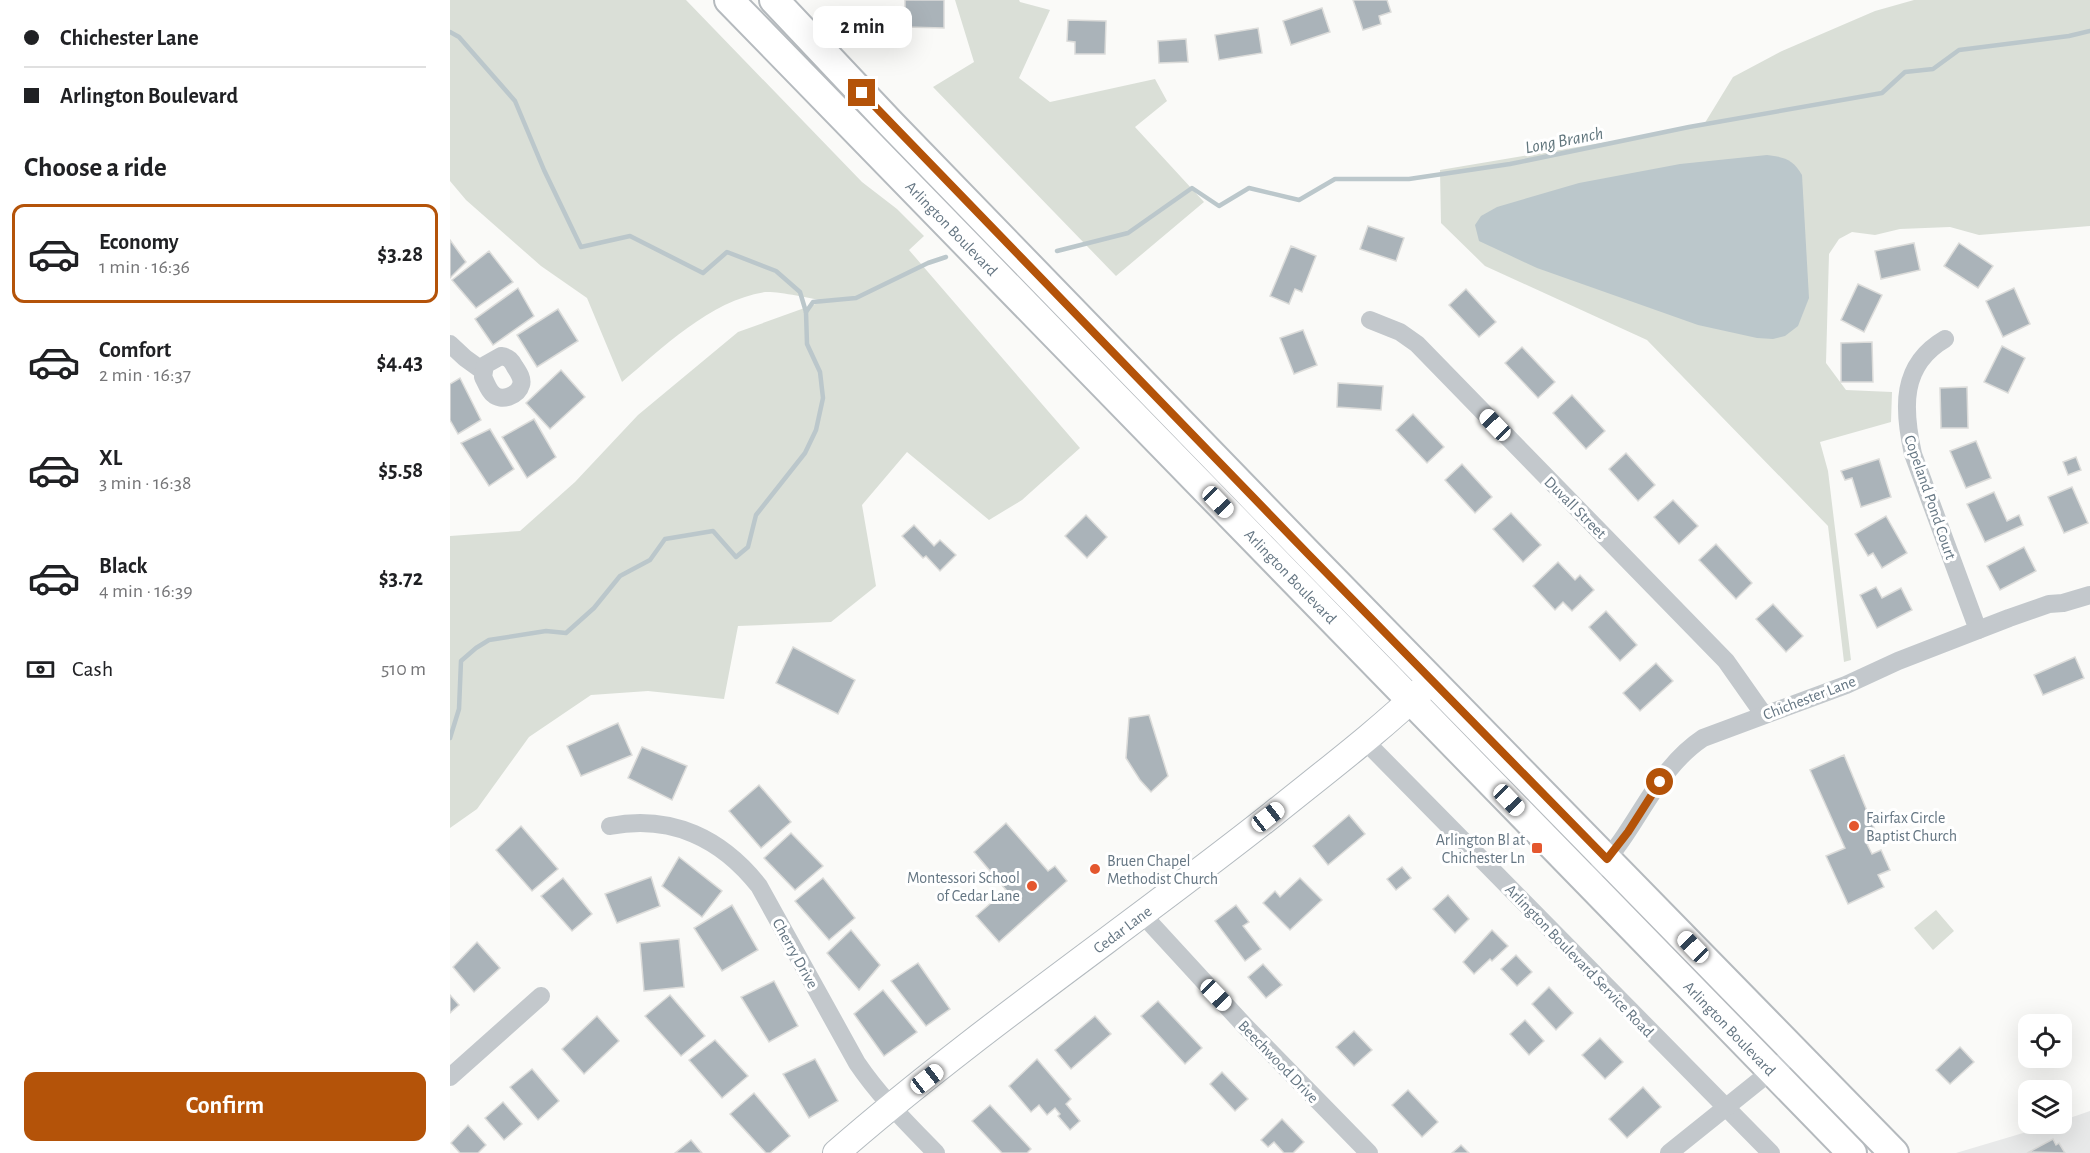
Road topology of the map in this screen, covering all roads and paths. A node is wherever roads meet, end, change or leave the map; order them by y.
1 (729, 0) edge
2 (774, 0) edge
3 (1370, 320) dead end
4 (1945, 339) dead end
5 (450, 344) edge
6 (483, 371) dead end
7 (2090, 595) edge
8 (1978, 630) junction
9 (1432, 680) junction
10 (1411, 700) junction
11 (1764, 715) junction
12 (1365, 741) junction
13 (610, 826) dead end
14 (1607, 859) junction
15 (1587, 880) junction
16 (1142, 914) junction
17 (541, 996) dead end
18 (1795, 1052) junction
19 (1771, 1070) junction
20 (450, 1077) edge
21 (891, 1107) junction
22 (1724, 1107) junction
23 (836, 1153) edge
24 (936, 1153) edge
25 (1369, 1153) edge
26 (1669, 1153) edge
27 (1771, 1153) edge
28 (1852, 1153) edge
29 (1894, 1153) edge

1 - 10 main road, Arlington Boulevard
2 - 9 main road, Arlington Boulevard
3 - 11 street, Duvall Street
4 - 8 street, Copeland Pond Court
5 - 6 street
7 - 8 street, Chichester Lane
8 - 11 street, Chichester Lane
9 - 10 main road, Cedar Lane
9 - 14 main road, Arlington Boulevard
10 - 12 main road, Cedar Lane
10 - 15 main road, Arlington Boulevard
11 - 14 street, Chichester Lane
12 - 16 main road, Cedar Lane
12 - 22 street, Arlington Boulevard Service Road
13 - 21 street, Cherry Drive
14 - 15 street, Chichester Lane
14 - 18 main road, Arlington Boulevard
15 - 19 main road, Arlington Boulevard
16 - 21 main road, Cedar Lane
16 - 25 street, Beechwood Drive
17 - 20 street
18 - 19 street
18 - 29 main road, Arlington Boulevard
19 - 22 street
19 - 28 main road, Arlington Boulevard
21 - 23 main road, Cedar Lane
21 - 24 street, Cherry Drive
22 - 26 street
22 - 27 street, Arlington Boulevard Service Road

